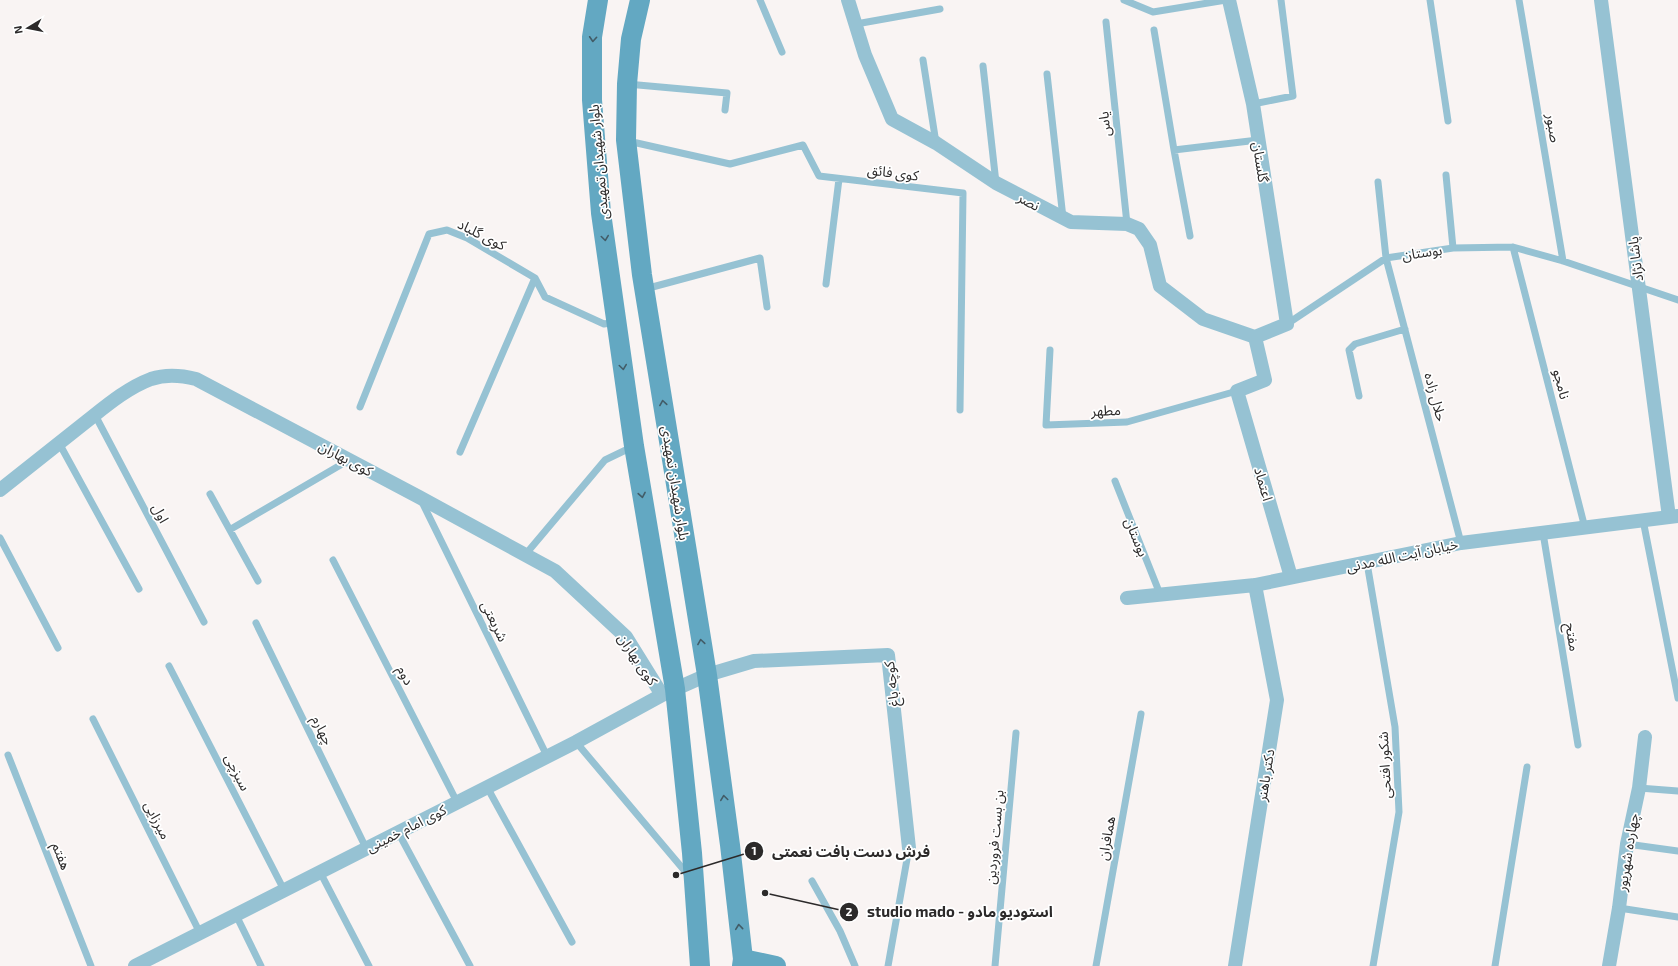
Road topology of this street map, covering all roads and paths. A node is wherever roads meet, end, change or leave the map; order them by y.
1 (598, 0) edge
2 (640, 0) edge
3 (760, 0) edge
4 (848, 0) edge
5 (1124, 0) edge
6 (1228, 0) edge
7 (1281, 0) edge
8 (1430, 0) edge
9 (1519, 0) edge
10 (1601, 0) edge
11 (940, 10) dead end
12 (1106, 22) dead end
13 (856, 24) junction
14 (1154, 30) dead end
15 (782, 52) dead end
16 (923, 60) dead end
17 (983, 66) dead end
18 (1047, 74) dead end
19 (627, 84) junction
20 (1253, 104) junction
21 (725, 110) dead end
22 (1448, 121) dead end
23 (626, 140) junction
24 (1258, 140) junction
25 (936, 143) junction
26 (1174, 150) junction
27 (1446, 175) dead end
28 (839, 178) junction
29 (1378, 182) dead end
30 (996, 183) junction
31 (1063, 218) junction
32 (1127, 224) junction
33 (1190, 236) dead end
34 (1513, 247) junction
35 (1453, 248) junction
36 (1386, 258) junction
37 (1563, 261) junction
38 (535, 278) junction
39 (826, 284) dead end
40 (1638, 287) junction
41 (644, 289) junction
42 (1678, 300) edge
43 (767, 307) dead end
44 (616, 322) junction
45 (1287, 324) junction
46 (1405, 329) junction
47 (1255, 337) junction
48 (1050, 350) dead end
49 (1237, 391) junction
50 (1358, 396) dead end
51 (360, 407) dead end
52 (960, 410) dead end
53 (95, 415) junction
54 (59, 443) junction
55 (634, 446) junction
56 (460, 452) dead end
57 (349, 460) junction
58 (1115, 481) dead end
59 (0, 490) edge
60 (210, 494) dead end
61 (419, 497) junction
62 (1674, 516) edge
63 (1643, 520) junction
64 (1585, 528) junction
65 (231, 529) junction
66 (1543, 533) junction
67 (0, 538) edge
68 (1461, 543) junction
69 (525, 555) junction
70 (333, 560) dead end
71 (1367, 563) junction
72 (1291, 577) junction
73 (258, 581) dead end
74 (1255, 585) junction
75 (139, 589) dead end
76 (1160, 594) junction
77 (1126, 598) dead end
78 (204, 622) dead end
79 (256, 623) dead end
80 (58, 648) dead end
81 (169, 666) dead end
82 (707, 675) junction
83 (669, 692) junction
84 (1678, 698) edge
85 (1141, 714) dead end
86 (92, 719) dead end
87 (1016, 733) dead end
88 (1645, 737) dead end
89 (576, 742) junction
90 (1578, 745) dead end
91 (8, 755) dead end
92 (547, 756) junction
93 (1527, 767) dead end
94 (487, 787) junction
95 (1639, 788) junction
96 (1678, 791) edge
97 (457, 802) junction
98 (398, 832) junction
99 (1627, 844) junction
100 (366, 848) junction
101 (910, 848) joint
102 (1678, 851) edge
103 (320, 872) junction
104 (812, 881) dead end
105 (694, 882) junction
106 (284, 890) junction
107 (1619, 908) junction
108 (236, 915) junction
109 (1678, 916) edge
110 (200, 933) junction
111 (572, 942) dead end
112 (742, 963) edge
113 (140, 965) edge
114 (91, 966) edge
115 (261, 966) edge
116 (369, 966) edge
117 (470, 966) edge
118 (700, 966) edge
119 (776, 966) edge
120 (855, 966) edge
121 (888, 966) edge
122 (995, 966) edge
123 (1096, 966) edge
124 (1235, 966) edge
125 (1373, 966) edge
126 (1495, 966) edge
127 (1609, 966) edge

1 -> 44 main road, بلوار شهیدان تمهیدی
2 - 19 main road, بلوار شهیدان تمهیدی
3 - 15 lane
4 - 13 street, نصر
5 - 6 lane
6 - 20 street, گلستان
7 - 20 lane
8 - 22 lane
9 - 37 lane, صبور
10 - 40 street, پاشا نژاد
11 - 13 lane
12 - 32 lane, یاس
13 - 25 street, نصر
14 - 26 lane
16 - 25 lane
17 - 30 lane
18 - 31 lane
19 - 21 lane
19 - 23 main road, بلوار شهیدان تمهیدی
20 - 24 street, گلستان
23 - 28 lane, کوی فائق
23 - 41 main road, بلوار شهیدان تمهیدی
24 - 26 lane
24 - 45 street, گلستان
25 - 30 street, نصر
26 - 33 lane
27 - 35 lane
28 - 39 lane
28 - 52 lane, کوی فائق
29 - 36 lane, حلال زاده
30 - 31 street, نصر
31 - 32 street, نصر
32 - 47 street
34 - 35 lane, بوستان
34 - 37 lane, بوستان
34 - 64 lane, نامجو
35 - 36 lane, بوستان
36 - 45 lane, بوستان
36 - 46 lane, حلال زاده
37 - 40 lane, بوستان
38 - 44 lane
38 - 51 lane, کوی گلباد
38 - 56 lane
40 - 42 lane, بوستان
40 - 62 street, پاشا نژاد
41 - 43 lane
82 -> 41 main road, بلوار شهیدان تمهیدی
44 -> 55 main road, بلوار شهیدان تمهیدی
45 - 47 street, بوستان
46 - 50 lane
46 - 68 lane, حلال زاده
47 - 49 street
48 - 49 lane, مطهر
49 - 72 street, اعتماد
53 - 54 street, کوی بهاران
53 - 57 street, کوی بهاران
53 - 78 lane, اول
54 - 59 street, کوی بهاران
54 - 75 lane
55 - 69 lane
55 -> 83 main road, بلوار شهیدان تمهیدی
57 - 61 street, کوی بهاران
57 - 65 lane
58 - 76 lane, بوستان
60 - 65 lane
61 - 69 street, کوی بهاران
61 - 92 lane, شریعتی
62 - 63 street, خیابان آیت الله مدنی
63 - 64 street, خیابان آیت الله مدنی
63 - 84 lane
64 - 66 street, خیابان آیت الله مدنی
65 - 73 lane
66 - 68 street, خیابان آیت الله مدنی
66 - 90 lane, مفتح
67 - 80 lane
68 - 71 street, خیابان آیت الله مدنی
69 - 83 street, کوی بهاران
70 - 97 lane, دوم
71 - 72 street, خیابان آیت الله مدنی
71 - 125 lane, شکور افتحی
72 - 74 street, خیابان آیت الله مدنی
74 - 76 street, خیابان آیت الله مدنی
74 - 124 street, دکتر باهنر
76 - 77 street, خیابان آیت الله مدنی
79 - 100 lane, چهارم
81 - 106 lane, سبزچی
82 - 83 street, کوی امام خمینی
82 - 101 street, کوچه باغ
112 -> 82 main road, بلوار شهیدان تمهیدی
83 - 89 street, کوی امام خمینی
83 - 105 main road, بلوار شهیدان تمهیدی
85 - 123 lane, همافران
86 - 110 lane, میرزایی
87 - 122 lane, بن بست فروردین
88 - 95 street, چهارده شهریور
89 - 92 street, کوی امام خمینی
89 - 105 lane
91 - 114 lane, هفتم
92 - 94 street, کوی امام خمینی
93 - 126 lane
94 - 97 street, کوی امام خمینی
94 - 111 lane
95 - 96 lane
95 - 99 street, چهارده شهریور
97 - 98 street, کوی امام خمینی
98 - 100 street, کوی امام خمینی
98 - 117 lane
99 - 102 lane
99 - 107 street, چهارده شهریور
100 - 103 street, کوی امام خمینی
101 - 121 lane
103 - 106 street, کوی امام خمینی
103 - 116 lane
104 - 120 lane
105 - 118 main road, بلوار شهیدان تمهیدی
106 - 108 street, کوی امام خمینی
107 - 109 lane
107 - 127 street, چهارده شهریور
108 - 110 street, کوی امام خمینی
108 - 115 lane
110 - 113 street, کوی امام خمینی
112 - 119 main road

